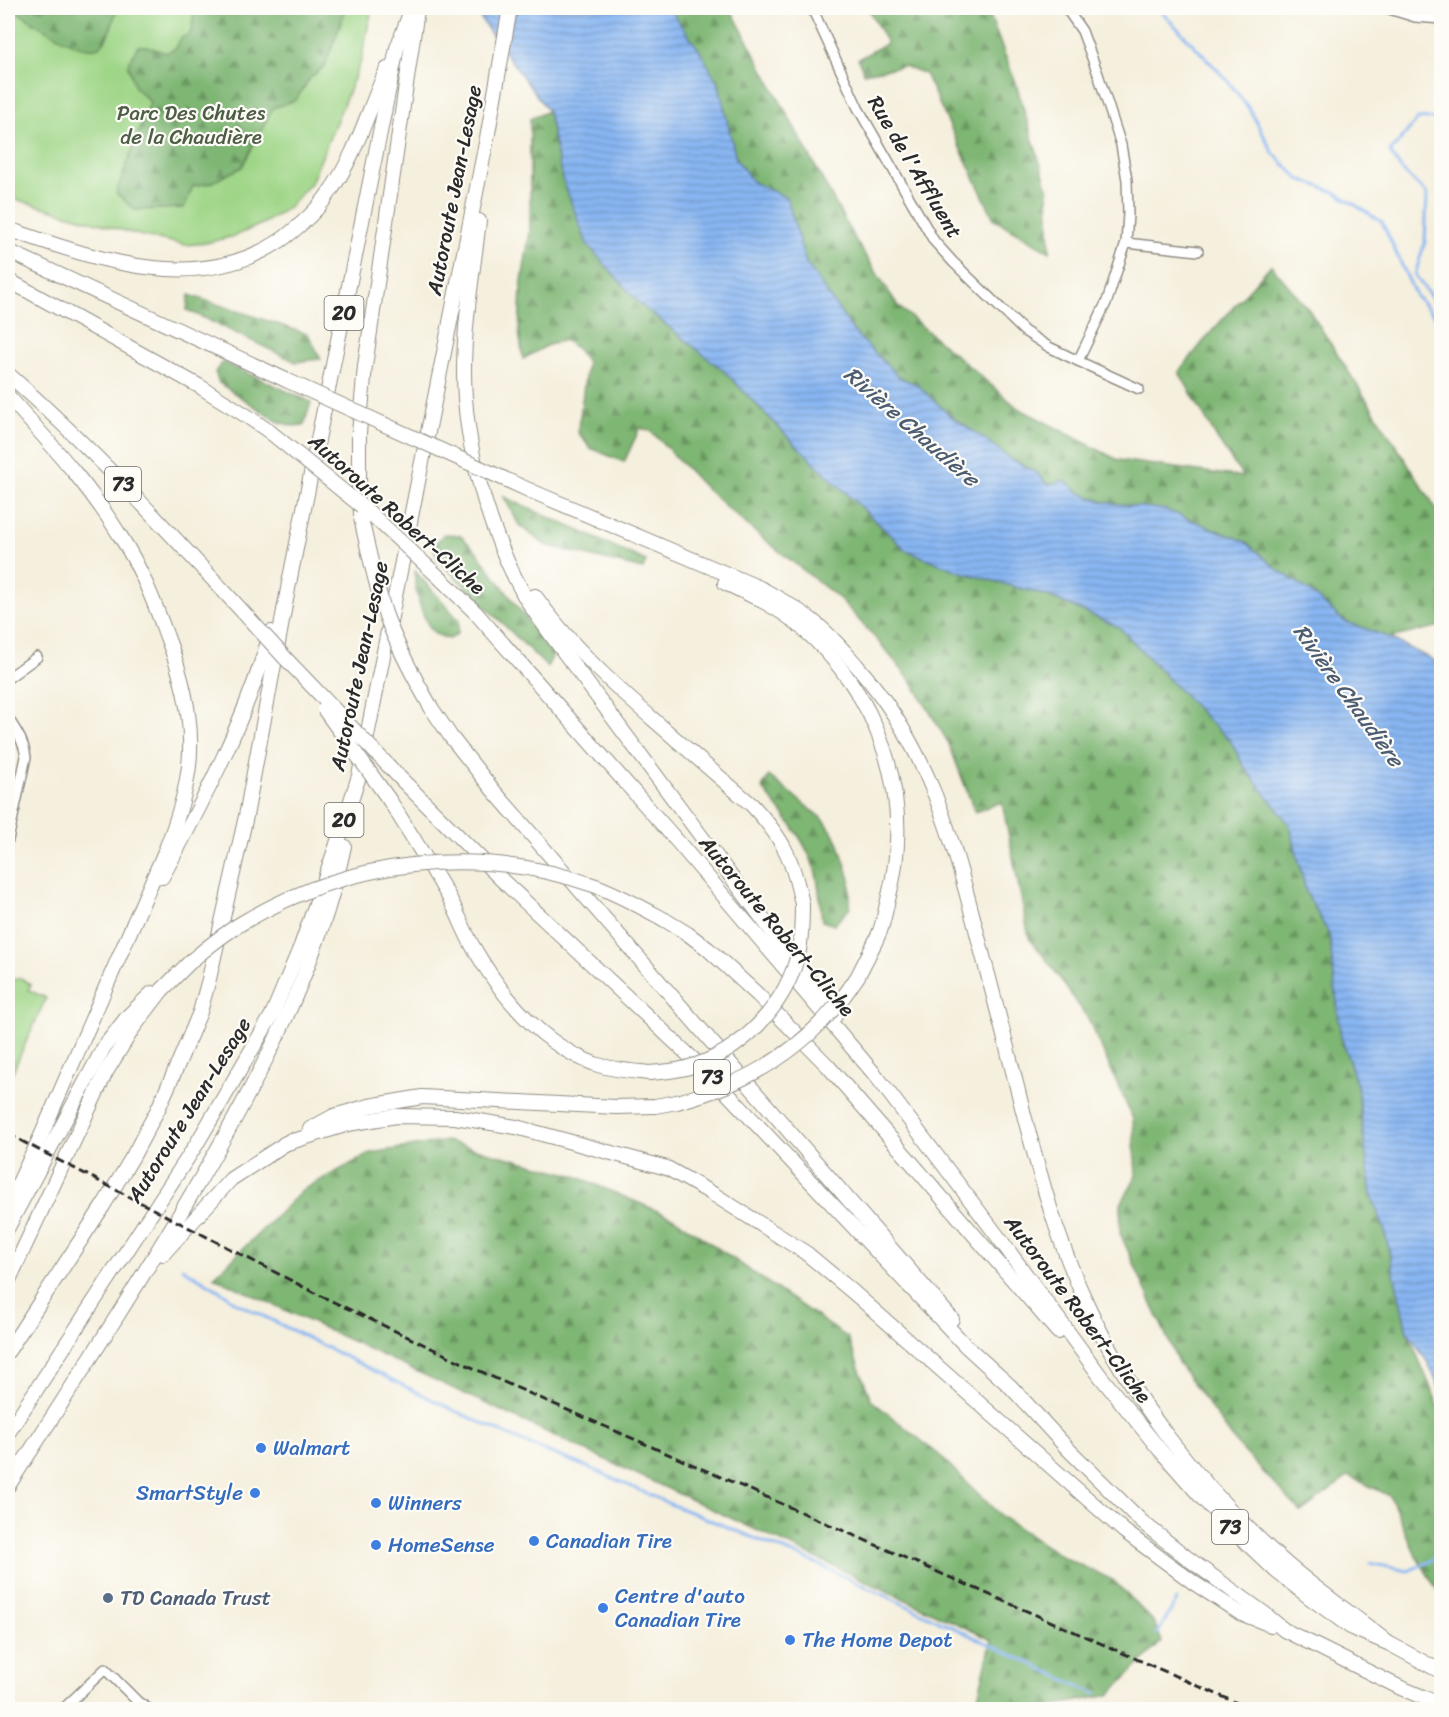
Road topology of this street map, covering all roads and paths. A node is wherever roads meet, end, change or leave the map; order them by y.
1 (412, 8) edge
2 (418, 8) edge
3 (510, 8) edge
4 (812, 8) edge
5 (1066, 8) edge
6 (1386, 8) edge
7 (1442, 19) edge
8 (396, 48) junction
9 (488, 133) junction
10 (8, 229) edge
11 (1126, 243) junction
12 (1198, 250) dead end
13 (8, 251) edge
14 (8, 280) edge
15 (1078, 361) junction
16 (8, 374) edge
17 (1139, 389) dead end
18 (8, 396) edge
19 (566, 507) junction
20 (493, 523) junction
21 (290, 578) junction
22 (37, 657) dead end
23 (286, 659) junction
24 (8, 678) edge
25 (8, 718) edge
26 (359, 776) junction
27 (8, 840) edge
28 (191, 961) junction
29 (115, 970) junction
30 (878, 1077) junction
31 (284, 1144) junction
32 (8, 1206) edge
33 (8, 1227) edge
34 (145, 1273) junction
35 (8, 1282) edge
36 (8, 1351) edge
37 (1101, 1377) junction
38 (1011, 1387) junction
39 (8, 1432) edge
40 (8, 1486) edge
41 (1284, 1630) junction
42 (1388, 1643) junction
43 (1442, 1672) edge
44 (1442, 1705) edge
45 (62, 1710) edge
46 (150, 1710) edge

1 - 8 highway, Autoroute Jean-Lesage / 20
2 - 38 highway, bridge
3 - 9 highway, Autoroute Jean-Lesage / 20
4 - 15 street, Rue de l'Affluent
5 - 11 street
6 - 7 street
8 - 10 highway
8 - 21 highway, Autoroute Jean-Lesage / 20
9 - 20 highway
9 - 26 highway, Autoroute Jean-Lesage / 20
11 - 12 street
11 - 15 street
13 - 19 highway, bridge
14 - 30 highway, Autoroute Robert-Cliche / 73, bridge
15 - 17 street, Rue de l'Affluent
16 - 23 highway, 73, bridge
18 - 29 highway
19 - 31 highway, bridge
19 - 42 highway
20 - 23 highway, bridge
20 - 30 highway
21 - 29 highway
21 - 36 highway, Autoroute Jean-Lesage / 20
22 - 24 street
23 - 38 highway, 73, bridge
25 - 27 street
26 - 34 highway
26 - 39 highway, Autoroute Jean-Lesage / 20
28 - 33 highway
28 - 35 highway
28 - 37 highway, bridge
29 - 32 highway
30 - 37 highway, Autoroute Robert-Cliche / 73
31 - 34 highway
31 - 41 highway
34 - 40 highway
37 - 42 highway, Autoroute Robert-Cliche / 73
38 - 41 highway, 73
41 - 44 highway, 73
42 - 43 highway, Autoroute Robert-Cliche / 73
45 - 46 street

